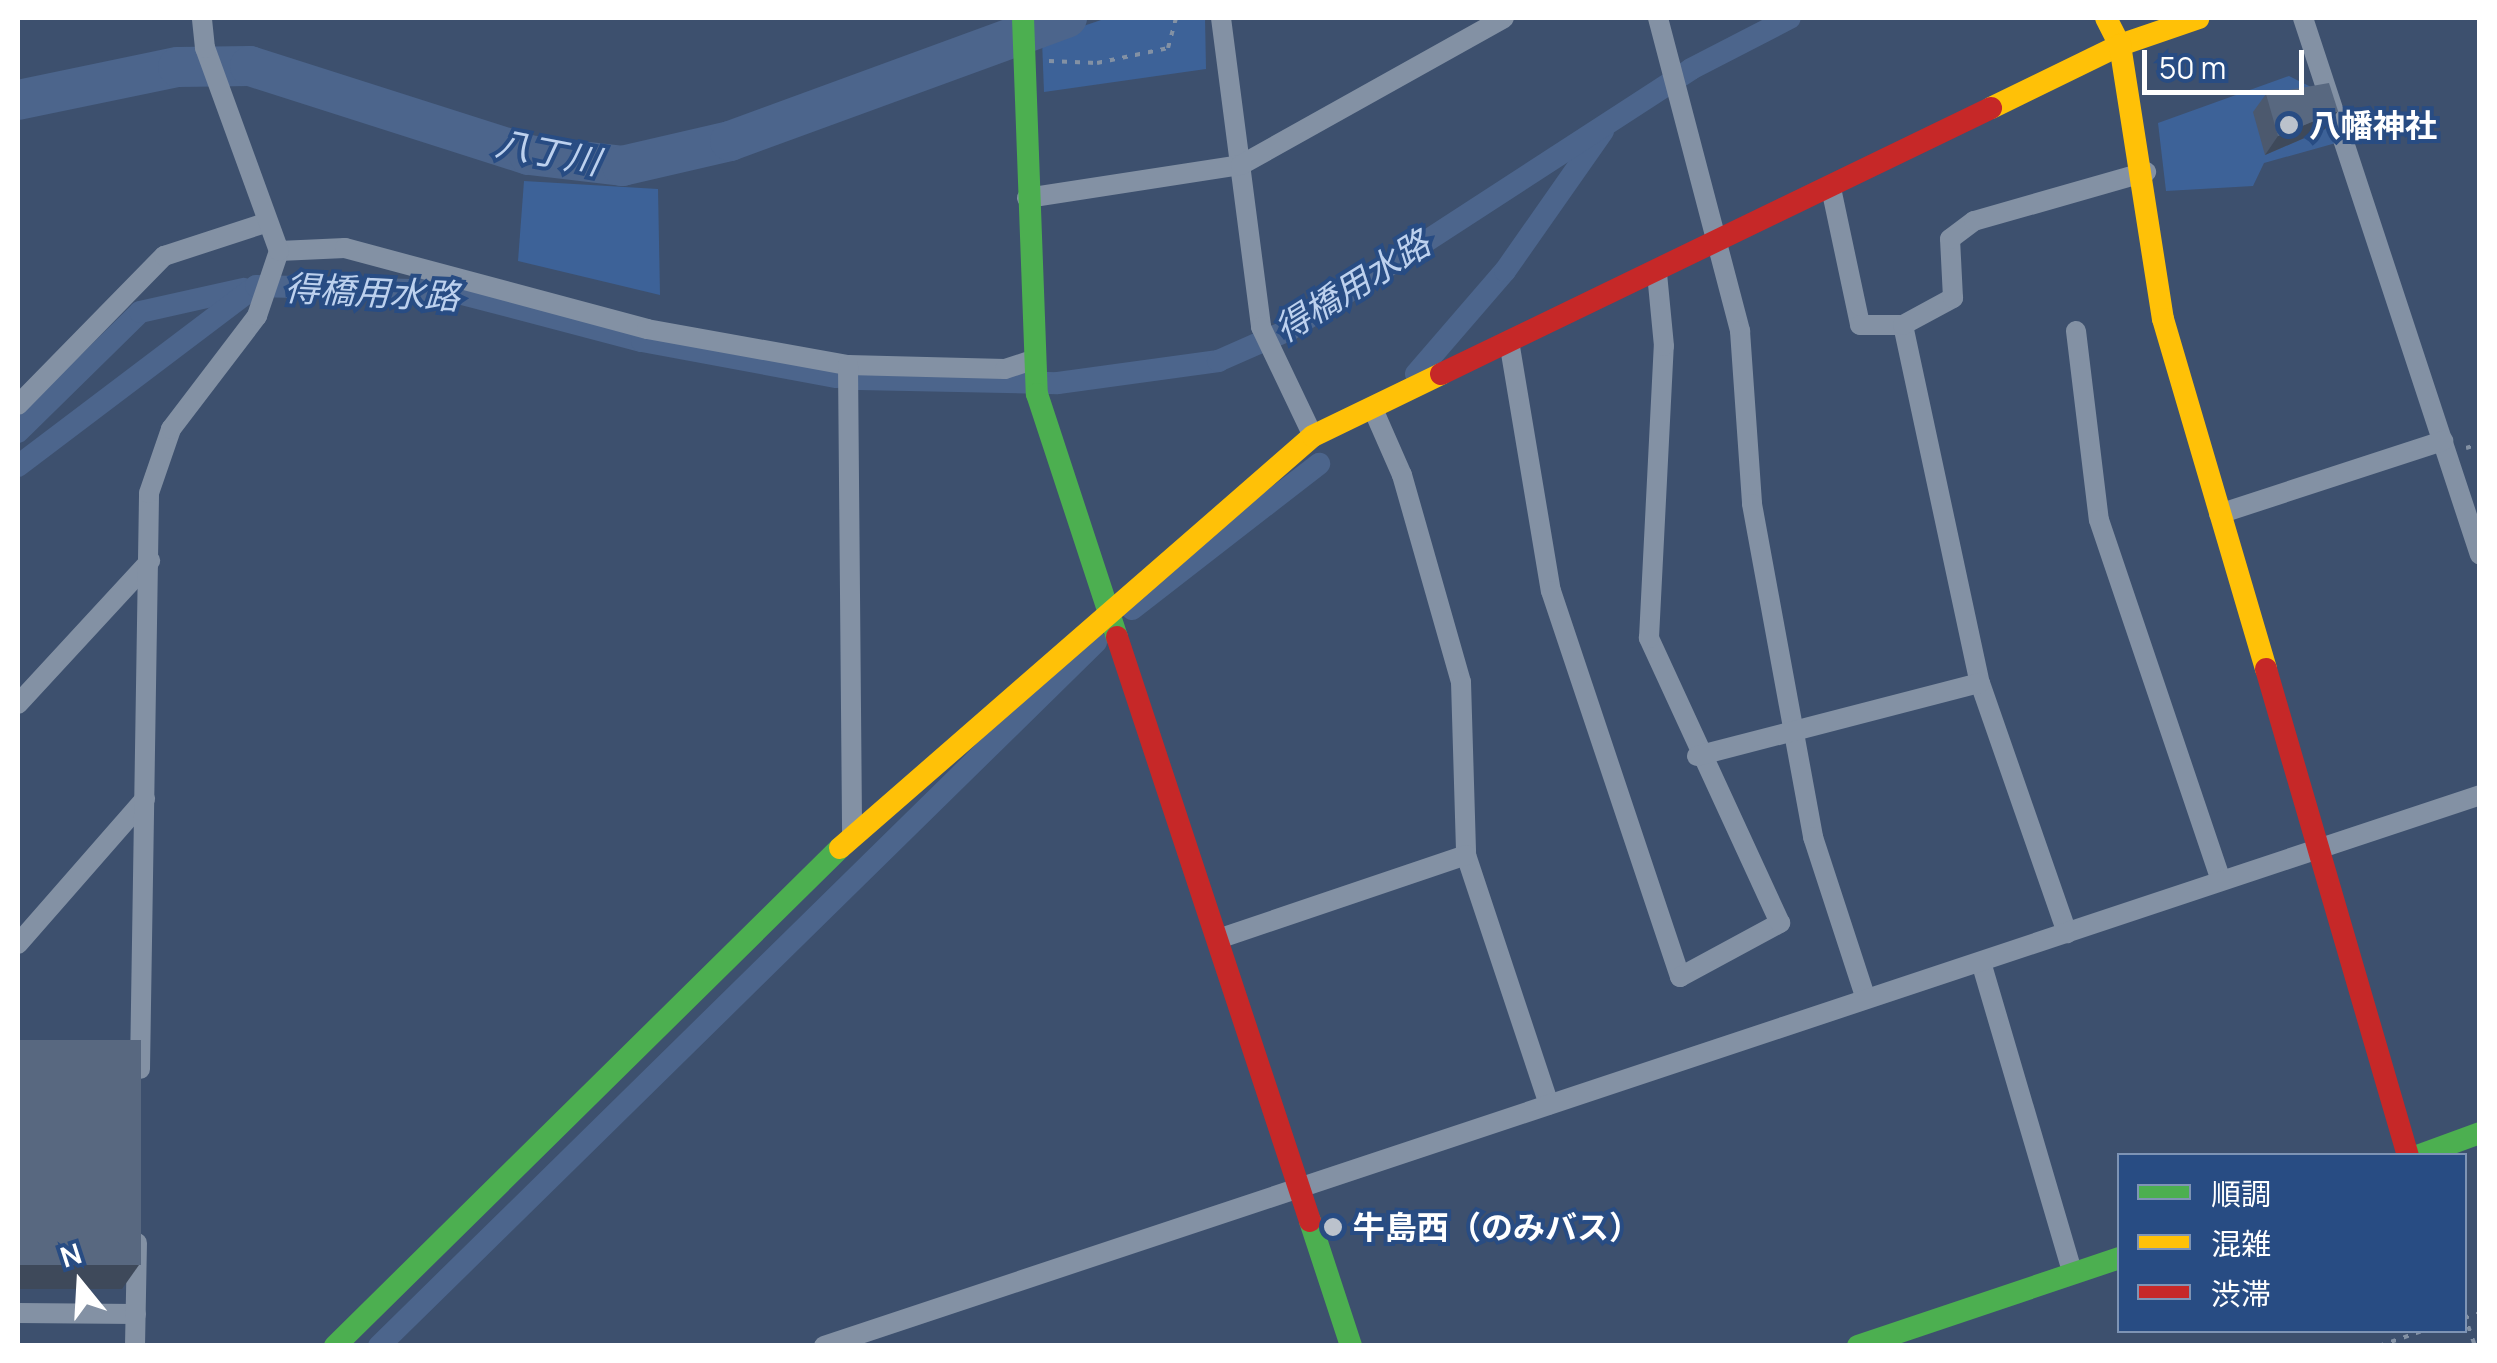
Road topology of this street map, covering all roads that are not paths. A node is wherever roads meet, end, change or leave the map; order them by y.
1 (202, 18) edge
2 (1023, 18) edge
3 (1221, 18) edge
4 (1504, 18) edge
5 (1658, 18) edge
6 (2106, 18) edge
7 (2199, 18) edge
8 (2303, 18) edge
9 (2120, 45) junction
10 (1241, 165) junction
11 (2146, 172) junction
12 (1830, 188) junction
13 (1028, 198) junction
14 (268, 222) junction
15 (1722, 242) junction
16 (279, 251) junction
17 (1657, 273) junction
18 (1903, 324) junction
19 (2076, 331) dead end
20 (1510, 347) junction
21 (848, 365) junction
22 (1035, 376) junction
23 (18, 405) edge
24 (1373, 409) junction
25 (1313, 436) junction
26 (2443, 441) junction
27 (2219, 514) junction
28 (2480, 555) edge
29 (150, 561) junction
30 (1107, 628) junction
31 (1980, 682) junction
32 (18, 704) edge
33 (1794, 728) junction
34 (1697, 756) junction
35 (2480, 795) edge
36 (145, 799) junction
37 (852, 836) junction
38 (2316, 848) junction
39 (1466, 854) junction
40 (2221, 880) junction
41 (2067, 932) junction
42 (1218, 938) junction
43 (18, 944) edge
44 (1981, 962) junction
45 (1866, 999) junction
46 (140, 1096) edge
47 (1549, 1105) junction
48 (2480, 1133) edge
49 (2407, 1153) edge
50 (2425, 1153) edge
51 (1302, 1187) junction
52 (137, 1215) edge
53 (2117, 1259) edge
54 (2072, 1274) junction
55 (18, 1314) edge
56 (136, 1314) junction
57 (135, 1346) edge
58 (335, 1346) edge
59 (824, 1346) edge
60 (1351, 1346) edge
61 (1858, 1346) edge

1 - 14 street
2 - 13 street
3 - 10 street
4 - 10 street
5 - 15 street
6 - 9 street
7 - 9 street
8 - 26 street
9 - 11 street
9 - 12 street
10 - 13 street
10 - 25 street
11 - 18 street
11 - 27 street
12 - 15 street
12 - 18 street
13 - 22 street
14 - 16 street
14 - 23 street
15 - 17 street
15 - 33 street
16 - 21 street
16 - 29 street
17 - 20 street
17 - 34 street
18 - 31 street
19 - 40 street
20 - 24 street
20 - 34 street
21 - 22 street
21 - 37 street
22 - 30 street
24 - 25 street
24 - 39 street
25 - 30 street
26 - 27 street
26 - 28 street
27 - 38 street
29 - 32 street
29 - 36 street
30 - 37 street
30 - 42 street
31 - 33 street
31 - 41 street
33 - 34 street
33 - 45 street
35 - 38 street
36 - 43 street
36 - 46 street
37 - 58 street
38 - 40 street
38 - 49 street
39 - 42 street
39 - 47 street
40 - 41 street
41 - 44 street
42 - 51 street
44 - 45 street
44 - 54 street
45 - 47 street
47 - 51 street
48 - 50 street
51 - 59 street
51 - 60 street
52 - 56 street
53 - 54 street
54 - 61 street
55 - 56 street
56 - 57 street

